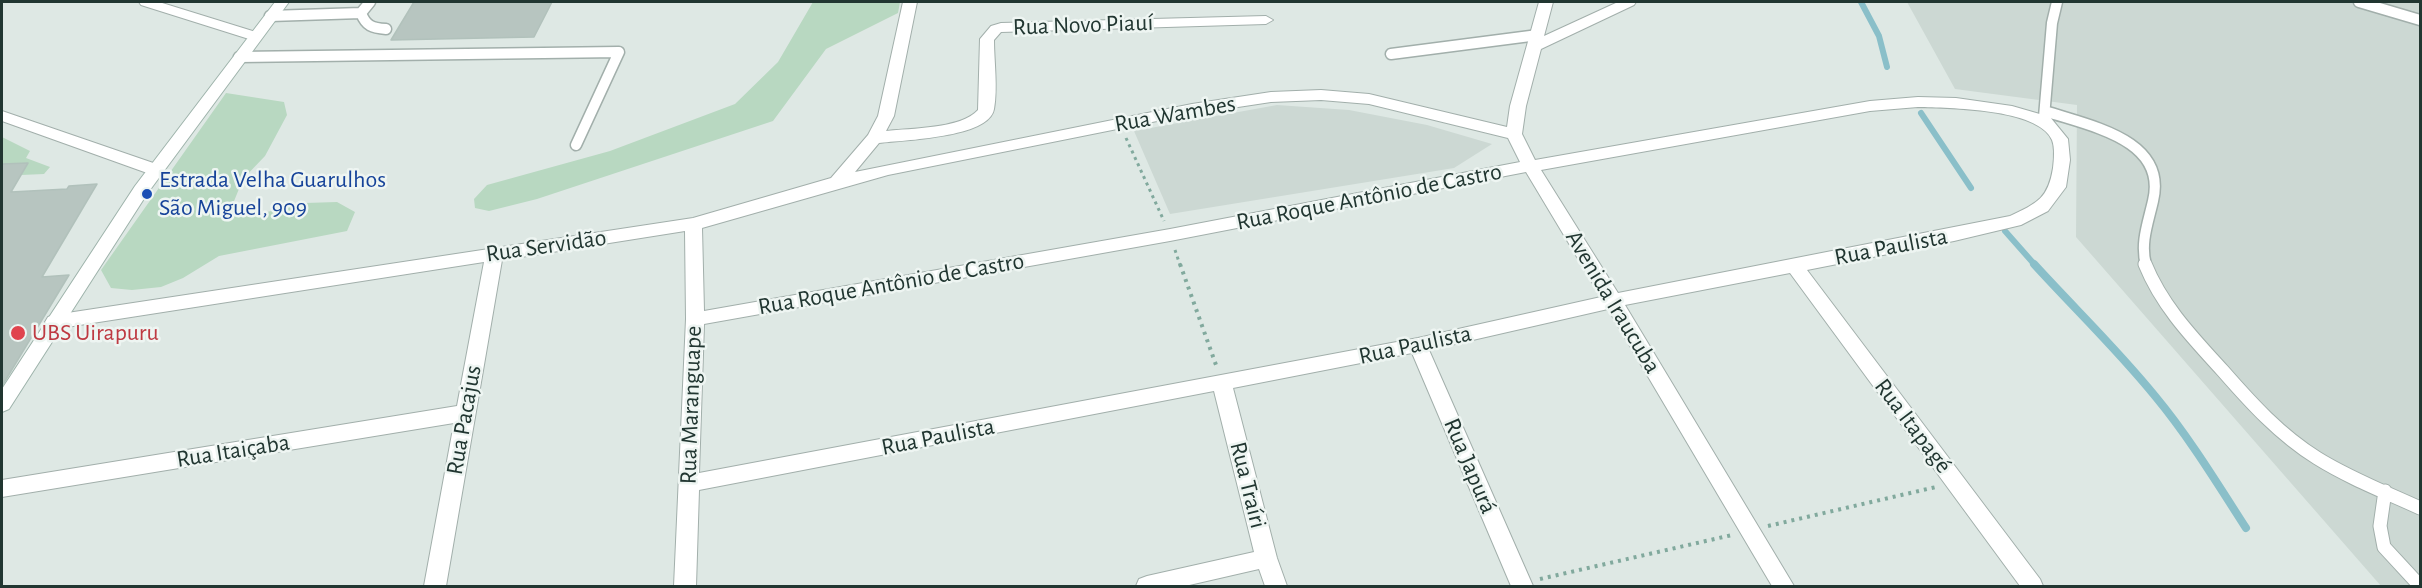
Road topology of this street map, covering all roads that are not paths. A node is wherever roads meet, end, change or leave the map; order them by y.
1 (146, 2) edge
2 (282, 2) edge
3 (324, 2) edge
4 (370, 2) edge
5 (910, 2) edge
6 (1546, 2) edge
7 (1629, 2) edge
8 (2057, 2) edge
9 (2359, 2) edge
10 (361, 13) junction
11 (313, 15) junction
12 (270, 16) junction
13 (1266, 20) dead end
14 (2421, 20) edge
15 (386, 29) dead end
16 (255, 36) junction
17 (1536, 41) junction
18 (1391, 54) dead end
19 (239, 57) junction
20 (2, 116) edge
21 (2044, 116) junction
22 (1514, 134) junction
23 (874, 138) junction
24 (576, 145) dead end
25 (1530, 166) junction
26 (156, 170) junction
27 (837, 182) junction
28 (693, 224) junction
29 (494, 254) junction
30 (1794, 266) junction
31 (1613, 301) junction
32 (694, 319) junction
33 (54, 322) junction
34 (1418, 345) junction
35 (1222, 383) junction
36 (2, 404) edge
37 (465, 413) junction
38 (688, 484) junction
39 (2, 489) edge
40 (2385, 491) junction
41 (2421, 508) edge
42 (1266, 558) junction
43 (435, 586) edge
44 (685, 586) edge
45 (1147, 586) edge
46 (1276, 586) edge
47 (1522, 586) edge
48 (1783, 586) edge
49 (2032, 586) edge
50 (2421, 586) edge

1 - 16 street
2 - 12 street
3 - 11 lane
4 - 10 lane
5 - 23 street
6 - 17 street
7 - 17 street
8 - 21 lane
9 - 14 lane
10 - 11 lane
10 - 15 lane
11 - 12 lane
12 - 16 street
13 - 23 street, Rua Novo Piauí
16 - 19 street
17 - 18 lane
17 - 22 street
19 - 24 lane
19 - 26 street
20 - 26 street
21 - 25 street, Rua Roque Antônio de Castro
21 - 30 street, Rua Paulista
21 - 40 lane
22 - 25 street, Avenida Iraucuba
22 - 27 street, Rua Wambes
23 - 27 street
25 - 31 street, Avenida Iraucuba
25 - 32 street, Rua Roque Antônio de Castro
26 - 33 street
27 - 28 street, Rua Servidão
28 - 29 street, Rua Servidão
28 - 32 street, Rua Maranguape
29 - 33 street, Rua Servidão
29 - 37 street, Rua Pacajus
30 - 31 street, Rua Paulista
30 - 49 street, Rua Itapagé
31 - 34 street, Rua Paulista
31 - 48 street, Avenida Iraucuba
32 - 38 street, Rua Maranguape
33 - 36 street
34 - 35 street, Rua Paulista
34 - 47 street, Rua Japurá
35 - 38 street, Rua Paulista
35 - 42 street, Rua Traíri
37 - 39 street, Rua Itaiçaba
37 - 43 street, Rua Pacajus
38 - 44 street, Rua Maranguape
40 - 41 lane
40 - 50 lane
42 - 45 street
42 - 46 street, Rua Traíri

